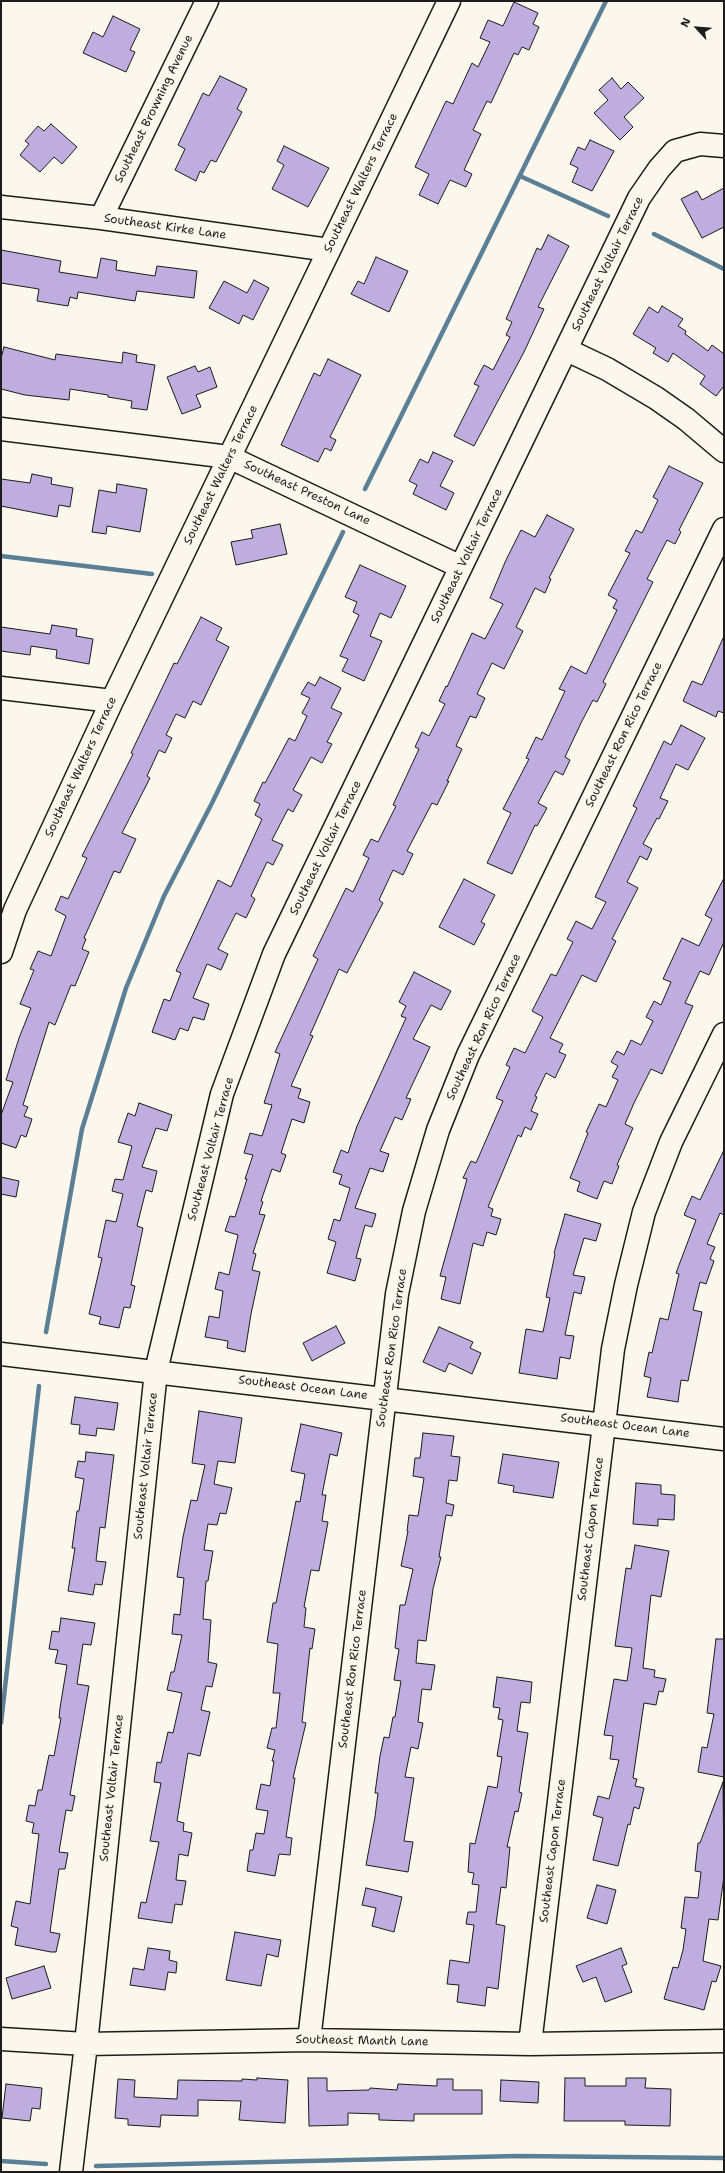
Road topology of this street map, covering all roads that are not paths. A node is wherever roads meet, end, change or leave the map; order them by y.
1 (207, 1) edge
2 (449, 1) edge
3 (724, 146) edge
4 (1, 207) edge
5 (101, 218) junction
6 (329, 250) junction
7 (567, 350) junction
8 (1, 429) edge
9 (724, 452) edge
10 (229, 457) junction
11 (724, 529) edge
12 (461, 567) junction
13 (1, 688) edge
14 (112, 702) junction
15 (8, 909) edge
16 (1, 952) edge
17 (724, 1034) edge
18 (1, 1354) edge
19 (156, 1371) junction
20 (385, 1398) junction
21 (603, 1423) junction
22 (724, 1438) edge
23 (1, 2039) edge
24 (309, 2040) junction
25 (724, 2041) edge
26 (86, 2044) junction
27 (530, 2044) junction
28 (71, 2172) edge

1 - 5 street, Southeast Browning Avenue
2 - 6 street, Southeast Walters Terrace
3 - 7 street, Southeast Voltair Terrace
4 - 5 street, Southeast Kirke Lane
5 - 6 street, Southeast Kirke Lane
6 - 10 street, Southeast Walters Terrace
7 - 9 street
7 - 12 street, Southeast Voltair Terrace
8 - 10 street, Southeast Preston Lane
10 - 12 street, Southeast Preston Lane
10 - 14 street, Southeast Walters Terrace
11 - 20 street, Southeast Ron Rico Terrace
12 - 19 street, Southeast Voltair Terrace
13 - 14 street
14 - 15 street, Southeast Walters Terrace
15 - 16 street, Southeast Walters Terrace
17 - 21 street, Southeast Capon Terrace
18 - 19 street, Southeast Ocean Lane
19 - 20 street, Southeast Ocean Lane
19 - 26 street, Southeast Voltair Terrace
20 - 21 street, Southeast Ocean Lane
20 - 24 street, Southeast Ron Rico Terrace
21 - 22 street, Southeast Ocean Lane
21 - 27 street, Southeast Capon Terrace
23 - 26 street, Southeast Manth Lane
24 - 26 street, Southeast Manth Lane
24 - 27 street, Southeast Manth Lane
25 - 27 street, Southeast Manth Lane
26 - 28 street, Southeast Voltair Terrace

